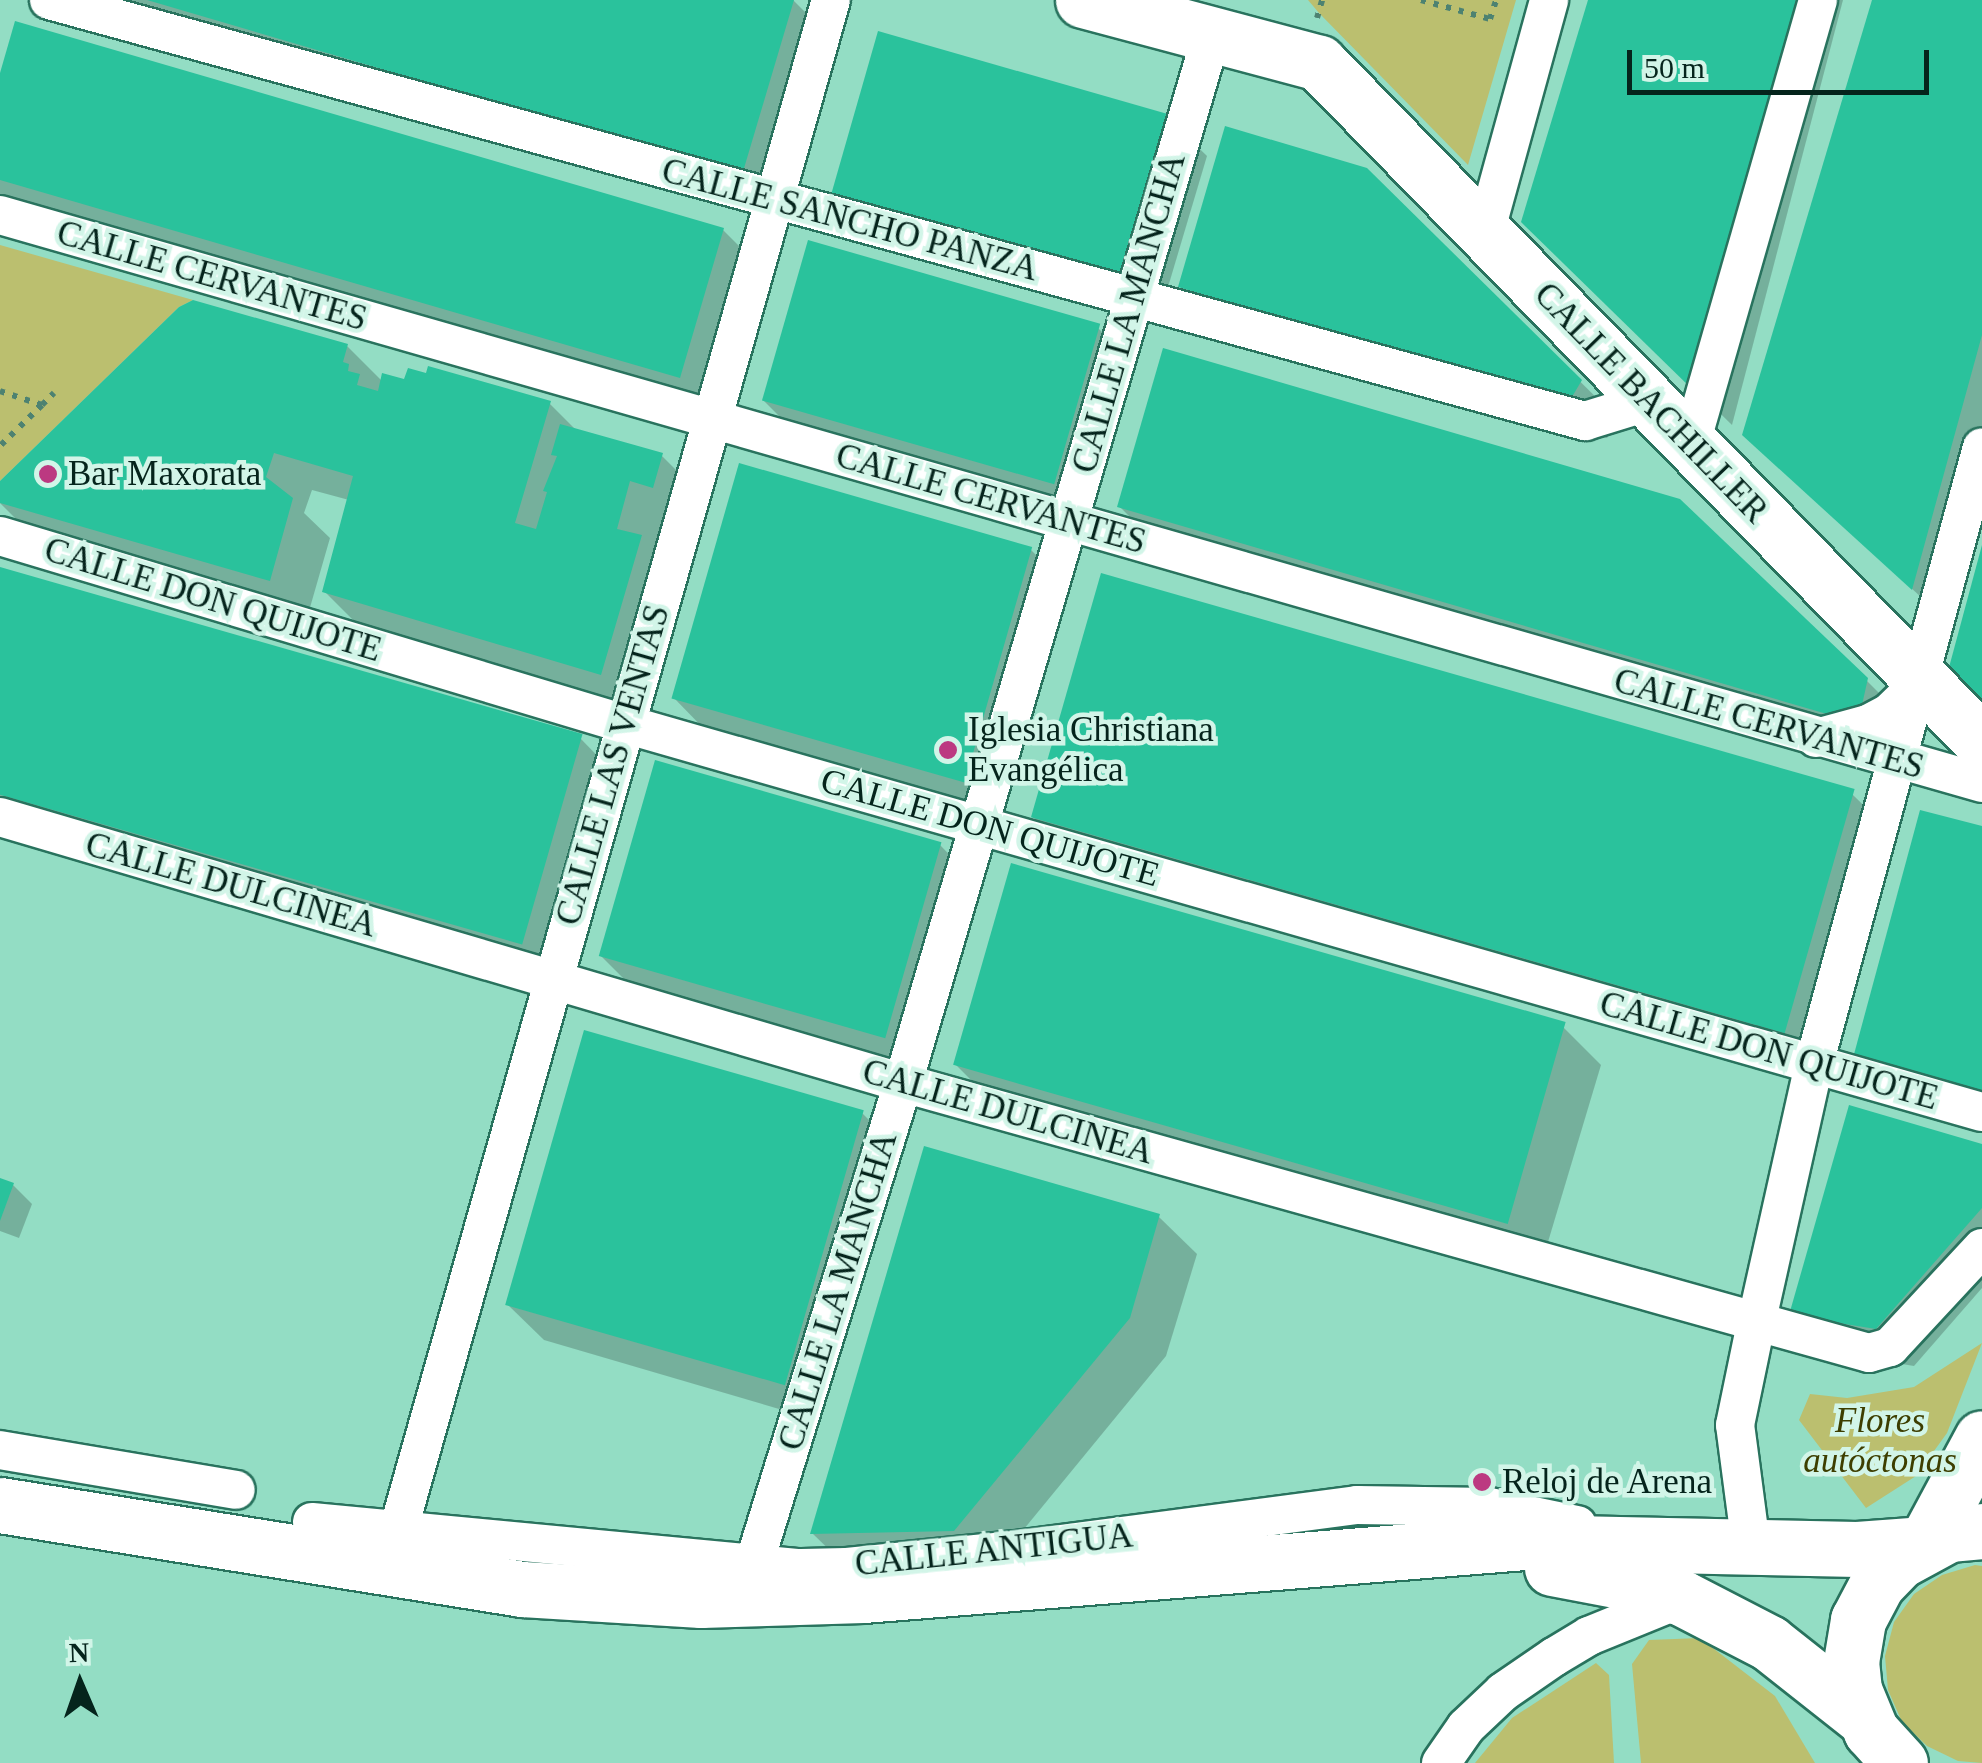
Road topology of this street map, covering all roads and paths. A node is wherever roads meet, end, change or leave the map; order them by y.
1 (49, 0) edge
2 (831, 0) edge
3 (1084, 0) edge
4 (1422, 0) edge
5 (1496, 0) edge
6 (1549, 0) edge
7 (1818, 0) edge
8 (1211, 36) junction
9 (774, 199) junction
10 (0, 215) edge
11 (1486, 233) junction
12 (1134, 298) junction
13 (0, 391) edge
14 (54, 393) dead end
15 (1650, 401) junction
16 (42, 405) junction
17 (712, 419) junction
18 (1691, 443) junction
19 (0, 446) edge
20 (1982, 447) edge
21 (1068, 521) junction
22 (0, 536) edge
23 (1921, 682) junction
24 (624, 724) junction
25 (1816, 738) junction
26 (1982, 742) edge
27 (1898, 762) junction
28 (1982, 783) edge
29 (0, 817) edge
30 (979, 825) junction
31 (551, 979) junction
32 (1814, 1064) junction
33 (902, 1083) junction
34 (1982, 1112) edge
35 (1982, 1248) edge
36 (1756, 1324) junction
37 (1982, 1438) edge
38 (0, 1450) edge
39 (0, 1488) edge
40 (236, 1490) dead end
41 (0, 1505) edge
42 (312, 1522) joint
43 (398, 1531) junction
44 (1982, 1531) edge
45 (0, 1534) edge
46 (1672, 1544) junction
47 (1925, 1544) junction
48 (1751, 1546) junction
49 (753, 1566) junction
50 (1682, 1598) junction
51 (1876, 1744) edge
52 (1440, 1763) edge

1 - 9 street, CALLE SANCHO PANZA
2 - 9 street, CALLE LAS VENTAS
3 - 8 main road
4 - 5 path
6 - 11 street
7 - 18 street
8 - 11 main road, CALLE BACHILLER
8 - 12 street, CALLE LA MANCHA
9 - 12 street, CALLE SANCHO PANZA
9 - 17 street, CALLE LAS VENTAS
10 - 17 street, CALLE CERVANTES
11 - 15 main road, CALLE BACHILLER
12 - 15 street, CALLE SANCHO PANZA
12 - 21 street, CALLE LA MANCHA
13 - 16 path
14 - 16 path
15 - 18 main road, CALLE BACHILLER
16 - 19 path
17 - 21 street, CALLE CERVANTES
17 - 24 street, CALLE LAS VENTAS
18 - 23 main road, CALLE BACHILLER
20 - 23 street
21 - 25 street, CALLE CERVANTES
21 - 30 street, CALLE LA MANCHA
22 - 24 street, CALLE DON QUIJOTE
23 - 25 street
23 - 26 main road, CALLE BACHILLER
23 - 27 street
24 - 30 street, CALLE DON QUIJOTE
24 - 31 street, CALLE LAS VENTAS
25 - 27 street, CALLE CERVANTES
27 - 28 street, CALLE CERVANTES
27 - 32 street
29 - 31 street, CALLE DULCINEA
30 - 32 street, CALLE DON QUIJOTE
30 - 33 street, CALLE LA MANCHA
31 - 33 street, CALLE DULCINEA
31 - 43 street, CALLE LAS VENTAS
32 - 34 street, CALLE DON QUIJOTE
32 - 36 street
33 - 36 street, CALLE DULCINEA
33 - 49 street, CALLE LA MANCHA
35 - 36 street, CALLE DULCINEA
36 - 48 street
37 - 47 main road
38 - 40 street
39 - 42 main road
41 - 46 main road
42 - 43 street, CALLE ANTIGUA
43 - 49 street, CALLE ANTIGUA
44 - 47 main road
45 - 50 main road
46 - 48 main road
46 - 49 street, CALLE ANTIGUA
47 - 48 main road
47 - 51 main road
50 - 51 main road
50 - 52 street

